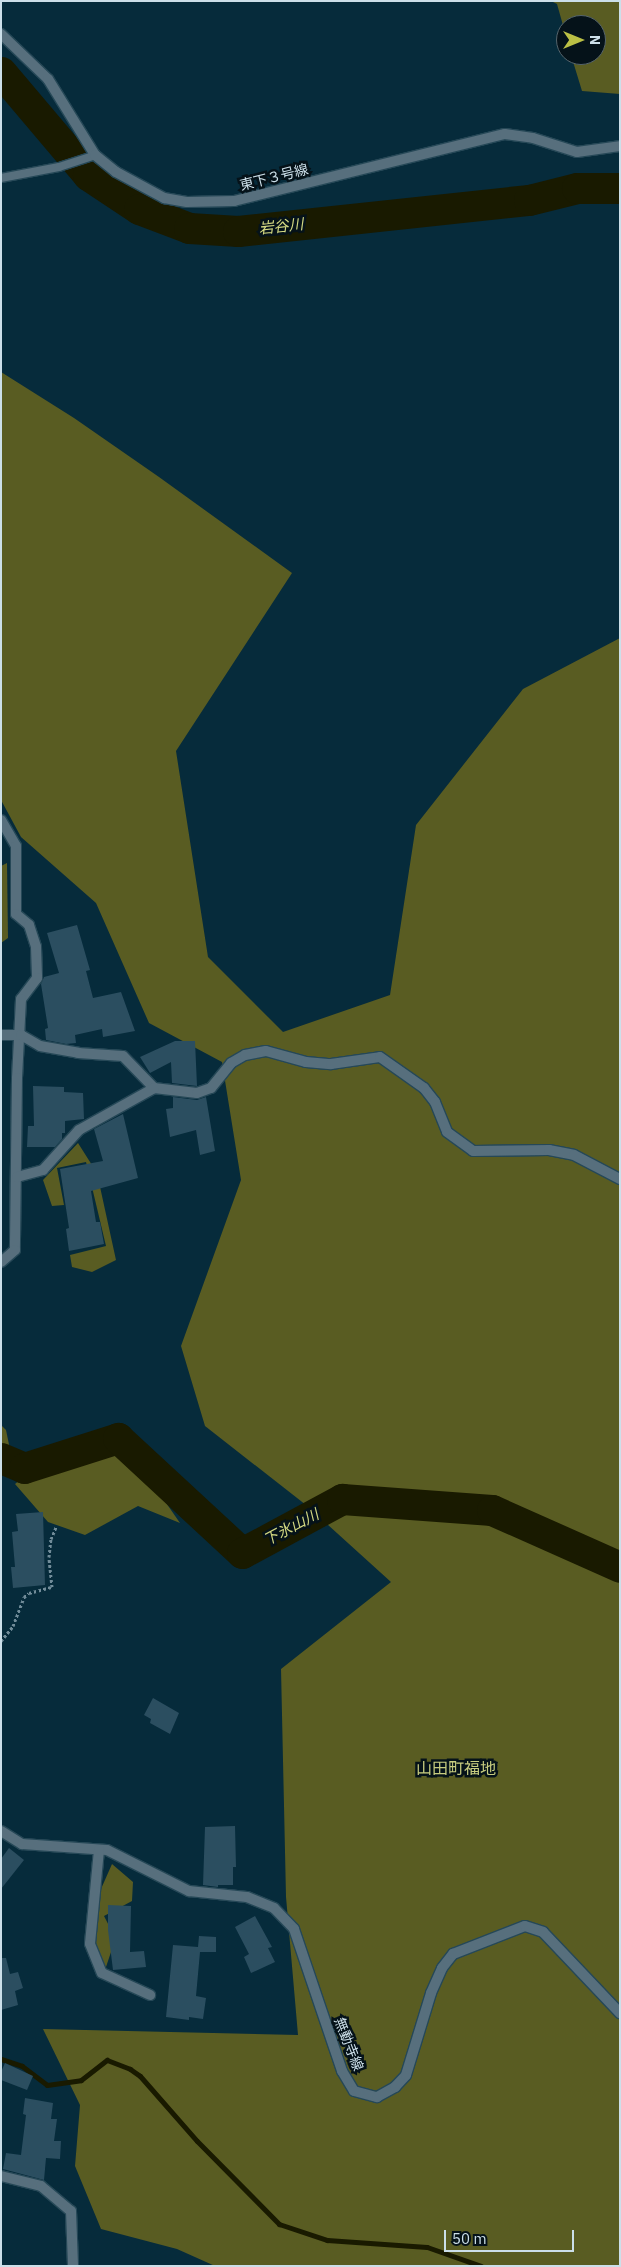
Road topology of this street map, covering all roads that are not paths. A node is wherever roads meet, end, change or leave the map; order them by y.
1 (1, 34) edge
2 (620, 146) edge
3 (95, 155) junction
4 (1, 178) edge
5 (1, 820) edge
6 (1, 1035) edge
7 (21, 1035) junction
8 (154, 1088) junction
9 (17, 1177) junction
10 (620, 1179) edge
11 (1, 1262) edge
12 (1, 1831) edge
13 (99, 1850) junction
14 (150, 1995) dead end
15 (620, 2013) edge
16 (1, 2176) edge
17 (73, 2266) edge

1 - 3 street, 東下３号線
2 - 3 street, 東下３号線
3 - 4 lane
5 - 7 street
6 - 7 street
7 - 8 street
7 - 9 street
8 - 9 street
8 - 10 street
9 - 11 street
12 - 13 street, 無動寺線
13 - 14 street
13 - 15 street, 無動寺線
16 - 17 street

